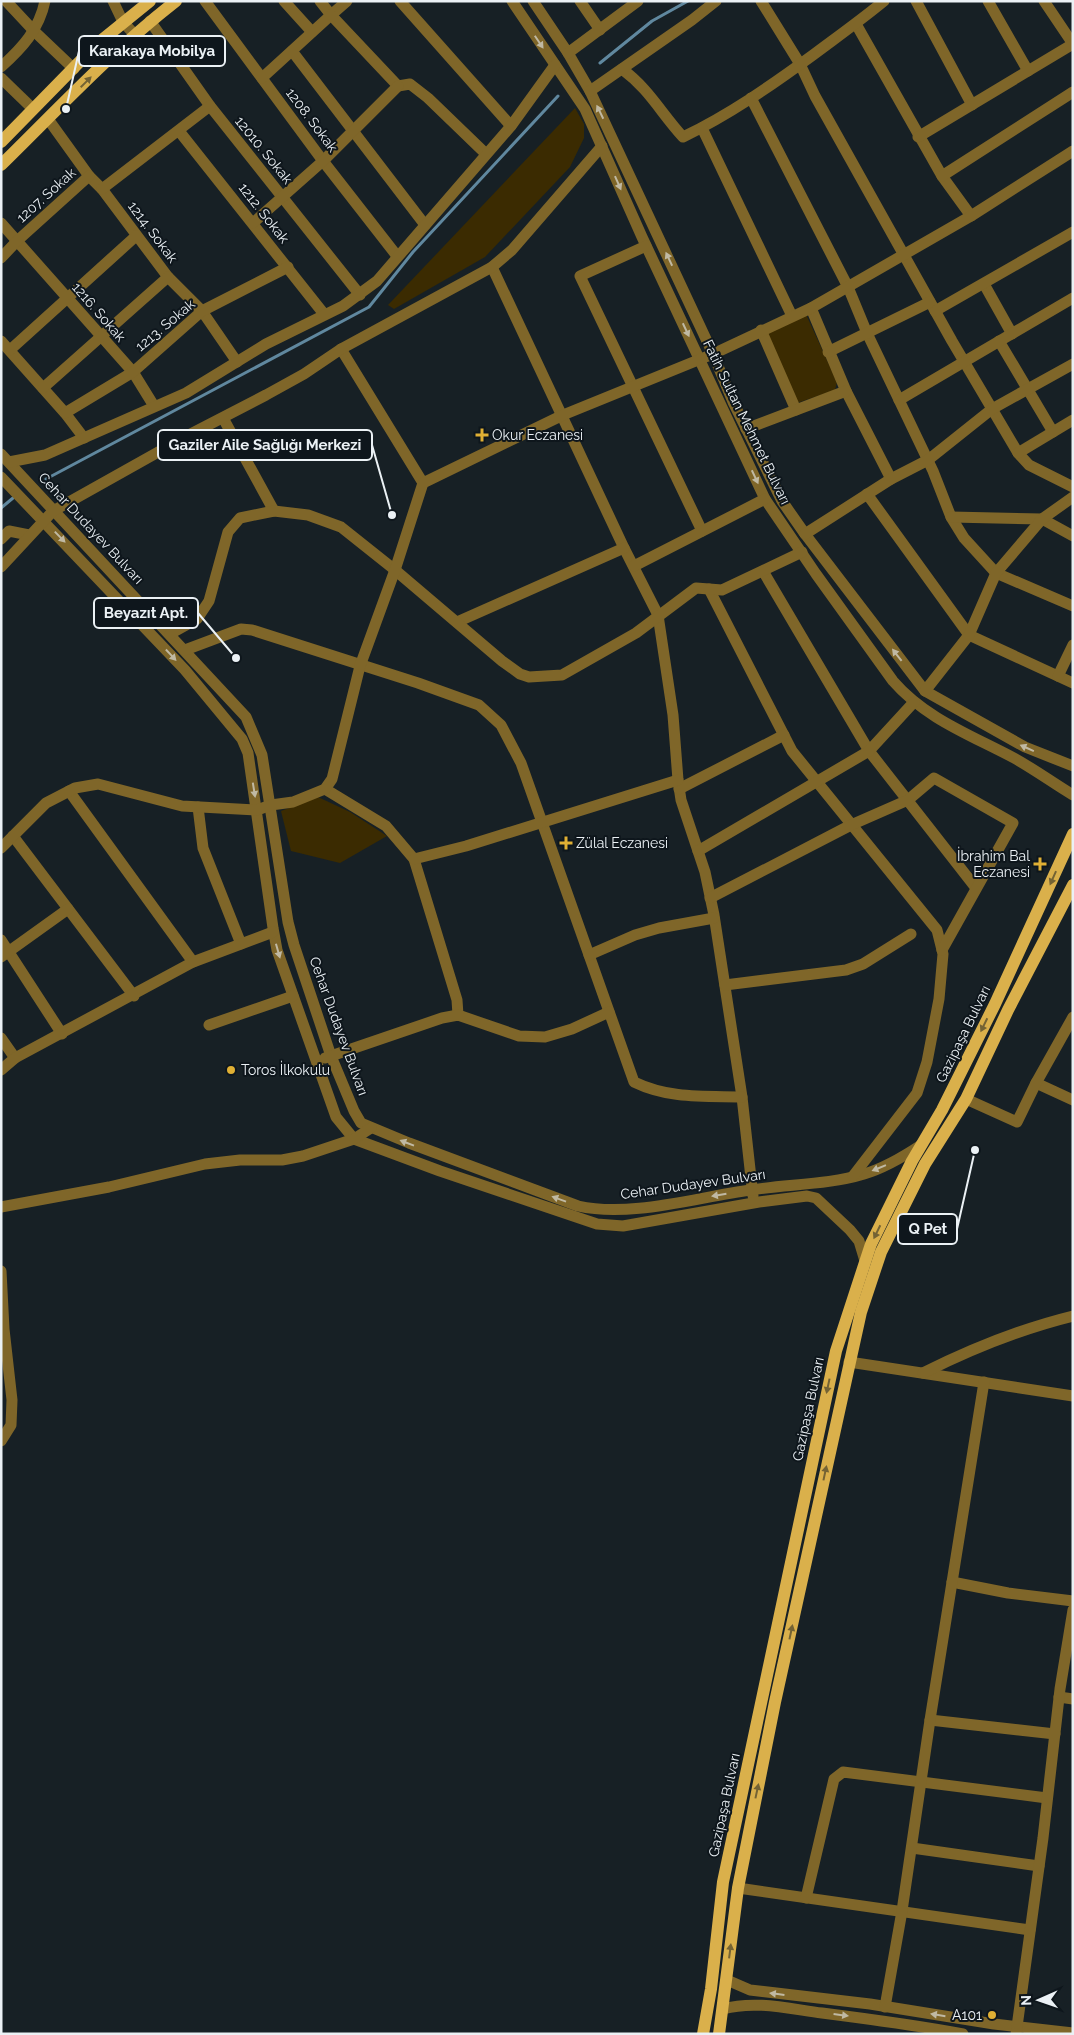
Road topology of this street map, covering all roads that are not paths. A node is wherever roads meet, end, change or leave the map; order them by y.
1 (6, 1) edge
2 (45, 1) edge
3 (113, 1) edge
4 (150, 1) edge
5 (176, 1) edge
6 (205, 1) edge
7 (284, 1) edge
8 (320, 1) edge
9 (347, 1) edge
10 (400, 1) edge
11 (512, 1) edge
12 (533, 1) edge
13 (580, 1) edge
14 (638, 1) edge
15 (716, 1) edge
16 (761, 1) edge
17 (884, 1) edge
18 (916, 1) edge
19 (988, 1) edge
20 (1044, 1) edge
21 (331, 15) junction
22 (150, 21) junction
23 (123, 22) junction
24 (856, 24) junction
25 (600, 30) junction
26 (34, 32) junction
27 (312, 32) junction
28 (134, 35) junction
29 (1073, 44) edge
30 (292, 51) junction
31 (568, 53) junction
32 (554, 64) junction
33 (800, 64) junction
34 (1, 67) edge
35 (74, 69) junction
36 (622, 69) junction
37 (1028, 71) junction
38 (1, 78) edge
39 (262, 78) junction
40 (398, 86) junction
41 (590, 90) junction
42 (1073, 92) edge
43 (752, 98) junction
44 (972, 105) junction
45 (210, 106) junction
46 (33, 109) junction
47 (48, 119) junction
48 (511, 126) junction
49 (702, 128) junction
50 (179, 131) junction
51 (353, 131) junction
52 (918, 137) junction
53 (1, 142) edge
54 (602, 146) junction
55 (1073, 151) edge
56 (486, 154) junction
57 (323, 161) junction
58 (1, 165) edge
59 (89, 176) junction
60 (942, 176) junction
61 (102, 189) junction
62 (282, 198) junction
63 (971, 216) junction
64 (1, 223) edge
65 (253, 223) junction
66 (424, 225) junction
67 (1073, 232) edge
68 (136, 236) junction
69 (17, 241) junction
70 (646, 246) junction
71 (903, 255) junction
72 (398, 256) junction
73 (1, 258) edge
74 (288, 267) junction
75 (492, 267) junction
76 (168, 277) junction
77 (984, 284) junction
78 (848, 287) junction
79 (360, 295) junction
80 (67, 298) junction
81 (1073, 298) edge
82 (933, 306) junction
83 (811, 308) junction
84 (202, 311) junction
85 (324, 314) junction
86 (792, 316) junction
87 (761, 330) junction
88 (867, 333) junction
89 (1012, 334) junction
90 (102, 338) junction
91 (1, 340) edge
92 (999, 341) junction
93 (341, 349) junction
94 (10, 350) junction
95 (828, 352) junction
96 (713, 354) junction
97 (699, 359) junction
98 (964, 361) junction
99 (237, 362) junction
100 (1073, 364) edge
101 (133, 372) junction
102 (44, 388) junction
103 (632, 388) junction
104 (1028, 389) junction
105 (846, 391) junction
106 (899, 400) junction
107 (154, 406) junction
108 (992, 409) junction
109 (796, 410) junction
110 (65, 413) junction
111 (564, 416) junction
112 (223, 418) junction
113 (1073, 420) edge
114 (746, 429) junction
115 (1053, 432) junction
116 (84, 438) junction
117 (1018, 452) junction
118 (5, 458) edge
119 (928, 460) junction
120 (1, 477) edge
121 (891, 479) junction
122 (423, 483) junction
123 (1073, 487) edge
124 (868, 494) junction
125 (1073, 497) edge
126 (765, 499) junction
127 (274, 510) junction
128 (53, 511) junction
129 (952, 517) junction
130 (1042, 519) junction
131 (43, 520) junction
132 (702, 531) junction
133 (805, 534) junction
134 (29, 535) junction
135 (1073, 536) edge
136 (1, 539) edge
137 (624, 548) junction
138 (802, 552) junction
139 (1, 566) edge
140 (634, 566) junction
141 (395, 570) junction
142 (762, 571) junction
143 (996, 573) junction
144 (709, 589) junction
145 (1073, 606) edge
146 (658, 615) junction
147 (457, 622) junction
148 (170, 634) junction
149 (969, 635) junction
150 (1073, 645) edge
151 (185, 650) junction
152 (360, 666) junction
153 (1058, 676) junction
154 (1073, 683) edge
155 (925, 691) junction
156 (914, 702) junction
157 (784, 736) junction
158 (869, 751) junction
159 (1073, 766) edge
160 (816, 783) junction
161 (679, 785) junction
162 (325, 789) junction
163 (69, 791) junction
164 (1073, 795) edge
165 (908, 800) junction
166 (271, 805) junction
167 (198, 807) junction
168 (257, 810) junction
169 (543, 822) junction
170 (851, 825) junction
171 (1073, 834) edge
172 (13, 836) junction
173 (1, 848) edge
174 (698, 851) junction
175 (414, 859) junction
176 (1073, 885) edge
177 (976, 888) junction
178 (710, 898) junction
179 (68, 909) junction
180 (714, 918) junction
181 (273, 932) junction
182 (911, 934) dead end
183 (1, 940) edge
184 (241, 944) junction
185 (942, 950) junction
186 (5, 954) edge
187 (589, 955) junction
188 (194, 962) junction
189 (724, 985) junction
190 (134, 996) junction
191 (293, 996) junction
192 (609, 1012) junction
193 (458, 1015) junction
194 (1073, 1017) edge
195 (209, 1025) dead end
196 (62, 1034) junction
197 (1, 1038) edge
198 (331, 1056) junction
199 (15, 1058) junction
200 (316, 1061) junction
201 (1, 1070) edge
202 (1036, 1083) junction
203 (742, 1098) junction
204 (966, 1099) junction
205 (1073, 1100) edge
206 (371, 1128) junction
207 (354, 1139) junction
208 (921, 1145) junction
209 (853, 1176) junction
210 (752, 1189) junction
211 (753, 1203) junction
212 (1, 1207) edge
213 (866, 1260) junction
214 (1, 1271) edge
215 (1073, 1316) edge
216 (3, 1328) edge
217 (849, 1362) junction
218 (923, 1373) junction
219 (984, 1382) junction
220 (1073, 1396) edge
221 (1, 1441) edge
222 (952, 1582) junction
223 (1073, 1601) edge
224 (1073, 1610) edge
225 (1059, 1697) junction
226 (1073, 1699) edge
227 (930, 1720) junction
228 (1055, 1734) junction
229 (922, 1781) junction
230 (1047, 1798) junction
231 (912, 1848) junction
232 (1039, 1866) junction
233 (738, 1888) junction
234 (806, 1898) junction
235 (902, 1911) junction
236 (1030, 1930) junction
237 (727, 1980) junction
238 (885, 2007) junction
239 (723, 2009) junction
240 (887, 2021) junction
241 (1016, 2030) edge
242 (1073, 2033) edge
243 (703, 2034) edge
244 (719, 2034) edge
245 (885, 2034) edge
246 (963, 2034) edge

1 - 26 street
2 - 26 street
3 - 23 street
4 - 23 main road
5 - 22 main road
6 - 39 street, 1208. Sokak
7 - 27 street
8 - 21 street
9 - 21 street
10 - 48 street
11 -> 32 street, Fatih Sultan Mehmet Bulvarı
12 - 31 street, Fatih Sultan Mehmet Bulvarı
13 - 25 street
14 - 25 street
15 - 36 street
16 - 33 street
17 - 24 street
18 - 44 street
19 - 37 street
20 - 29 street
21 - 27 street
21 - 40 street
22 - 28 main road
22 - 45 street, 12010. Sokak
23 - 28 street
23 - 35 main road
24 - 33 street
24 - 52 street
25 - 31 street
26 - 34 street
26 - 35 street
27 - 30 street
47 -> 28 main road
29 - 37 street
30 - 39 street
30 - 51 street
31 - 41 street, Fatih Sultan Mehmet Bulvarı
32 - 48 street
32 - 54 street, Fatih Sultan Mehmet Bulvarı
33 - 43 street
33 - 71 street
35 - 46 main road
36 - 41 street
36 - 49 street
37 - 44 street
38 - 46 street
39 - 57 street, 1208. Sokak
40 - 51 street
40 - 56 street
96 -> 41 street, Fatih Sultan Mehmet Bulvarı
42 - 60 street
43 - 49 street
43 - 78 street
44 - 52 street
45 - 50 street
45 - 62 street, 12010. Sokak
46 - 53 main road
47 - 58 main road
47 - 59 street, 1214. Sokak
48 - 56 street
49 - 86 street
50 - 61 street
50 - 65 street, 1212. Sokak
51 - 57 street
51 - 66 street
52 - 60 street
54 -> 70 street, Fatih Sultan Mehmet Bulvarı
54 - 75 street
55 - 63 street
56 - 66 street
57 - 62 street
57 - 72 street, 1208. Sokak
59 - 61 street, 1214. Sokak
59 - 69 street, 1207. Sokak
60 - 63 street
61 - 68 street, 1214. Sokak
62 - 65 street
62 - 79 street, 12010. Sokak
63 - 71 street
64 - 69 street, 1216. Sokak
65 - 74 street, 1212. Sokak
66 - 72 street
67 - 77 street
68 - 76 street, 1214. Sokak
68 - 80 street
69 - 73 street, 1207. Sokak
69 - 80 street, 1216. Sokak
70 -> 97 street, Fatih Sultan Mehmet Bulvarı
70 - 103 street
71 - 78 street
71 - 82 street
72 - 79 street
74 - 84 street, 1213. Sokak
74 - 85 street, 1212. Sokak
75 - 93 street
75 - 111 street
76 - 84 street, 1214. Sokak
76 - 90 street
77 - 82 street
77 - 89 street
78 - 83 street
78 - 88 street
79 - 85 street
80 - 90 street, 1216. Sokak
80 - 94 street
81 - 89 street
82 - 88 street
82 - 98 street
83 - 86 street
83 - 95 street
84 - 99 street, 1214. Sokak
84 - 101 street, 1213. Sokak
85 - 99 street
86 - 87 street
87 - 96 street
87 - 109 street
88 - 95 street
88 - 106 street
89 - 92 street
90 - 101 street, 1216. Sokak
90 - 102 street
91 - 94 street
92 - 98 street
92 - 104 street
93 - 112 street
93 - 122 street
94 - 102 street
95 - 105 street
96 - 97 street
96 - 114 street, Fatih Sultan Mehmet Bulvarı
97 - 103 street
97 -> 126 street, Fatih Sultan Mehmet Bulvarı
98 - 106 street
98 - 108 street
99 - 107 street
100 - 104 street
101 - 107 street, 1216. Sokak
101 - 110 street, 1213. Sokak
102 - 110 street
103 - 111 street
103 - 132 street
104 - 108 street
104 - 115 street
105 - 109 street
105 - 121 street
106 - 119 street
107 - 116 street
108 - 117 street
108 - 119 street
109 - 114 street
110 - 116 street
111 - 122 street
111 - 137 street
112 - 127 street
112 - 128 street
113 - 115 street
114 - 133 street, Fatih Sultan Mehmet Bulvarı
115 - 117 street
116 - 118 street
117 - 123 street
118 - 128 street, Cehar Dudayev Bulvarı
119 - 121 street
119 - 129 street
120 - 131 street, Cehar Dudayev Bulvarı
121 - 124 street
122 - 141 street
124 - 133 street
124 - 149 street
125 - 130 street
126 - 132 street
126 - 138 street, Fatih Sultan Mehmet Bulvarı
127 - 141 street
127 - 148 street
128 - 131 street
128 - 148 street, Cehar Dudayev Bulvarı
129 - 130 street
129 - 143 street
130 - 135 street
130 - 143 street
131 - 134 street
131 -> 168 street, Cehar Dudayev Bulvarı
132 - 140 street
155 -> 133 street, Fatih Sultan Mehmet Bulvarı
134 - 136 street
134 - 139 street
137 - 140 street
137 - 147 street
138 - 142 street
138 - 156 street, Fatih Sultan Mehmet Bulvarı
140 - 146 street
141 - 147 street
141 - 152 street
142 - 144 street
142 - 158 street
143 - 145 street
143 - 149 street
144 - 146 street
144 - 157 street
146 - 147 street
146 - 161 street
148 - 151 street, Cehar Dudayev Bulvarı
149 - 153 street
149 - 155 street
150 - 153 street
151 - 152 street
151 - 166 street, Cehar Dudayev Bulvarı
152 - 162 street
152 - 169 street
153 - 154 street
159 -> 155 street, Fatih Sultan Mehmet Bulvarı
156 - 158 street
156 - 164 street, Fatih Sultan Mehmet Bulvarı
157 - 160 street
157 - 161 street
158 - 160 street
158 - 165 street
160 - 170 street
160 - 174 street
161 - 169 street
161 - 174 street
162 - 166 street
162 - 175 street
163 - 167 street
163 - 172 street
163 - 188 street
165 - 170 street
165 - 177 street
165 - 177 street
166 - 168 street
166 - 198 street, Cehar Dudayev Bulvarı
167 - 168 street
167 - 184 street
168 - 181 street, Cehar Dudayev Bulvarı
169 - 175 street
169 - 187 street
170 - 178 street
170 - 185 street
171 -> 208 main road, Gazipaşa Bulvarı
172 - 173 street
172 - 179 street
174 - 178 street
175 - 193 street
176 - 204 main road
177 - 185 street
178 - 180 street
179 - 186 street
179 - 190 street
180 - 187 street
180 - 189 street
181 - 184 street
181 -> 191 street, Cehar Dudayev Bulvarı
182 - 189 street
183 - 186 street
184 - 188 street
185 - 209 street
186 - 196 street
187 - 192 street
188 - 190 street
189 - 203 street
190 - 196 street
191 - 195 street
191 - 200 street, Cehar Dudayev Bulvarı
192 - 193 street
192 - 203 street
193 - 198 street
194 - 202 street
196 - 199 street
197 - 199 street
198 - 200 street
198 - 206 street, Cehar Dudayev Bulvarı
199 - 201 street
200 - 207 street, Cehar Dudayev Bulvarı
202 - 204 street
202 - 205 street
203 - 210 street
204 - 217 main road
206 - 207 street
210 -> 206 street, Cehar Dudayev Bulvarı
207 - 211 street, Cehar Dudayev Bulvarı
207 - 212 street
208 -> 209 street, Cehar Dudayev Bulvarı
208 -> 213 main road, Gazipaşa Bulvarı
209 - 210 street, Cehar Dudayev Bulvarı
210 - 211 street
211 - 213 street, Cehar Dudayev Bulvarı
213 -> 243 main road, Gazipaşa Bulvarı
214 - 216 street
215 - 218 street
216 - 221 street
217 - 218 street
233 -> 217 main road
218 - 219 street
219 - 220 street
219 - 222 street
222 - 223 street
222 - 227 street
224 - 225 street
225 - 226 street
225 - 228 street
227 - 228 street
227 - 229 street
228 - 230 street
229 - 230 street
229 - 231 street
229 - 234 street
230 - 232 street
231 - 232 street
231 - 235 street
232 - 236 street
233 - 234 street
237 -> 233 main road
234 - 235 street
235 - 236 street
235 - 238 street
236 - 241 street
238 -> 237 street
237 - 239 main road
241 -> 238 street
239 -> 240 street
239 - 244 main road
240 - 245 street
240 - 246 street
241 - 242 street

